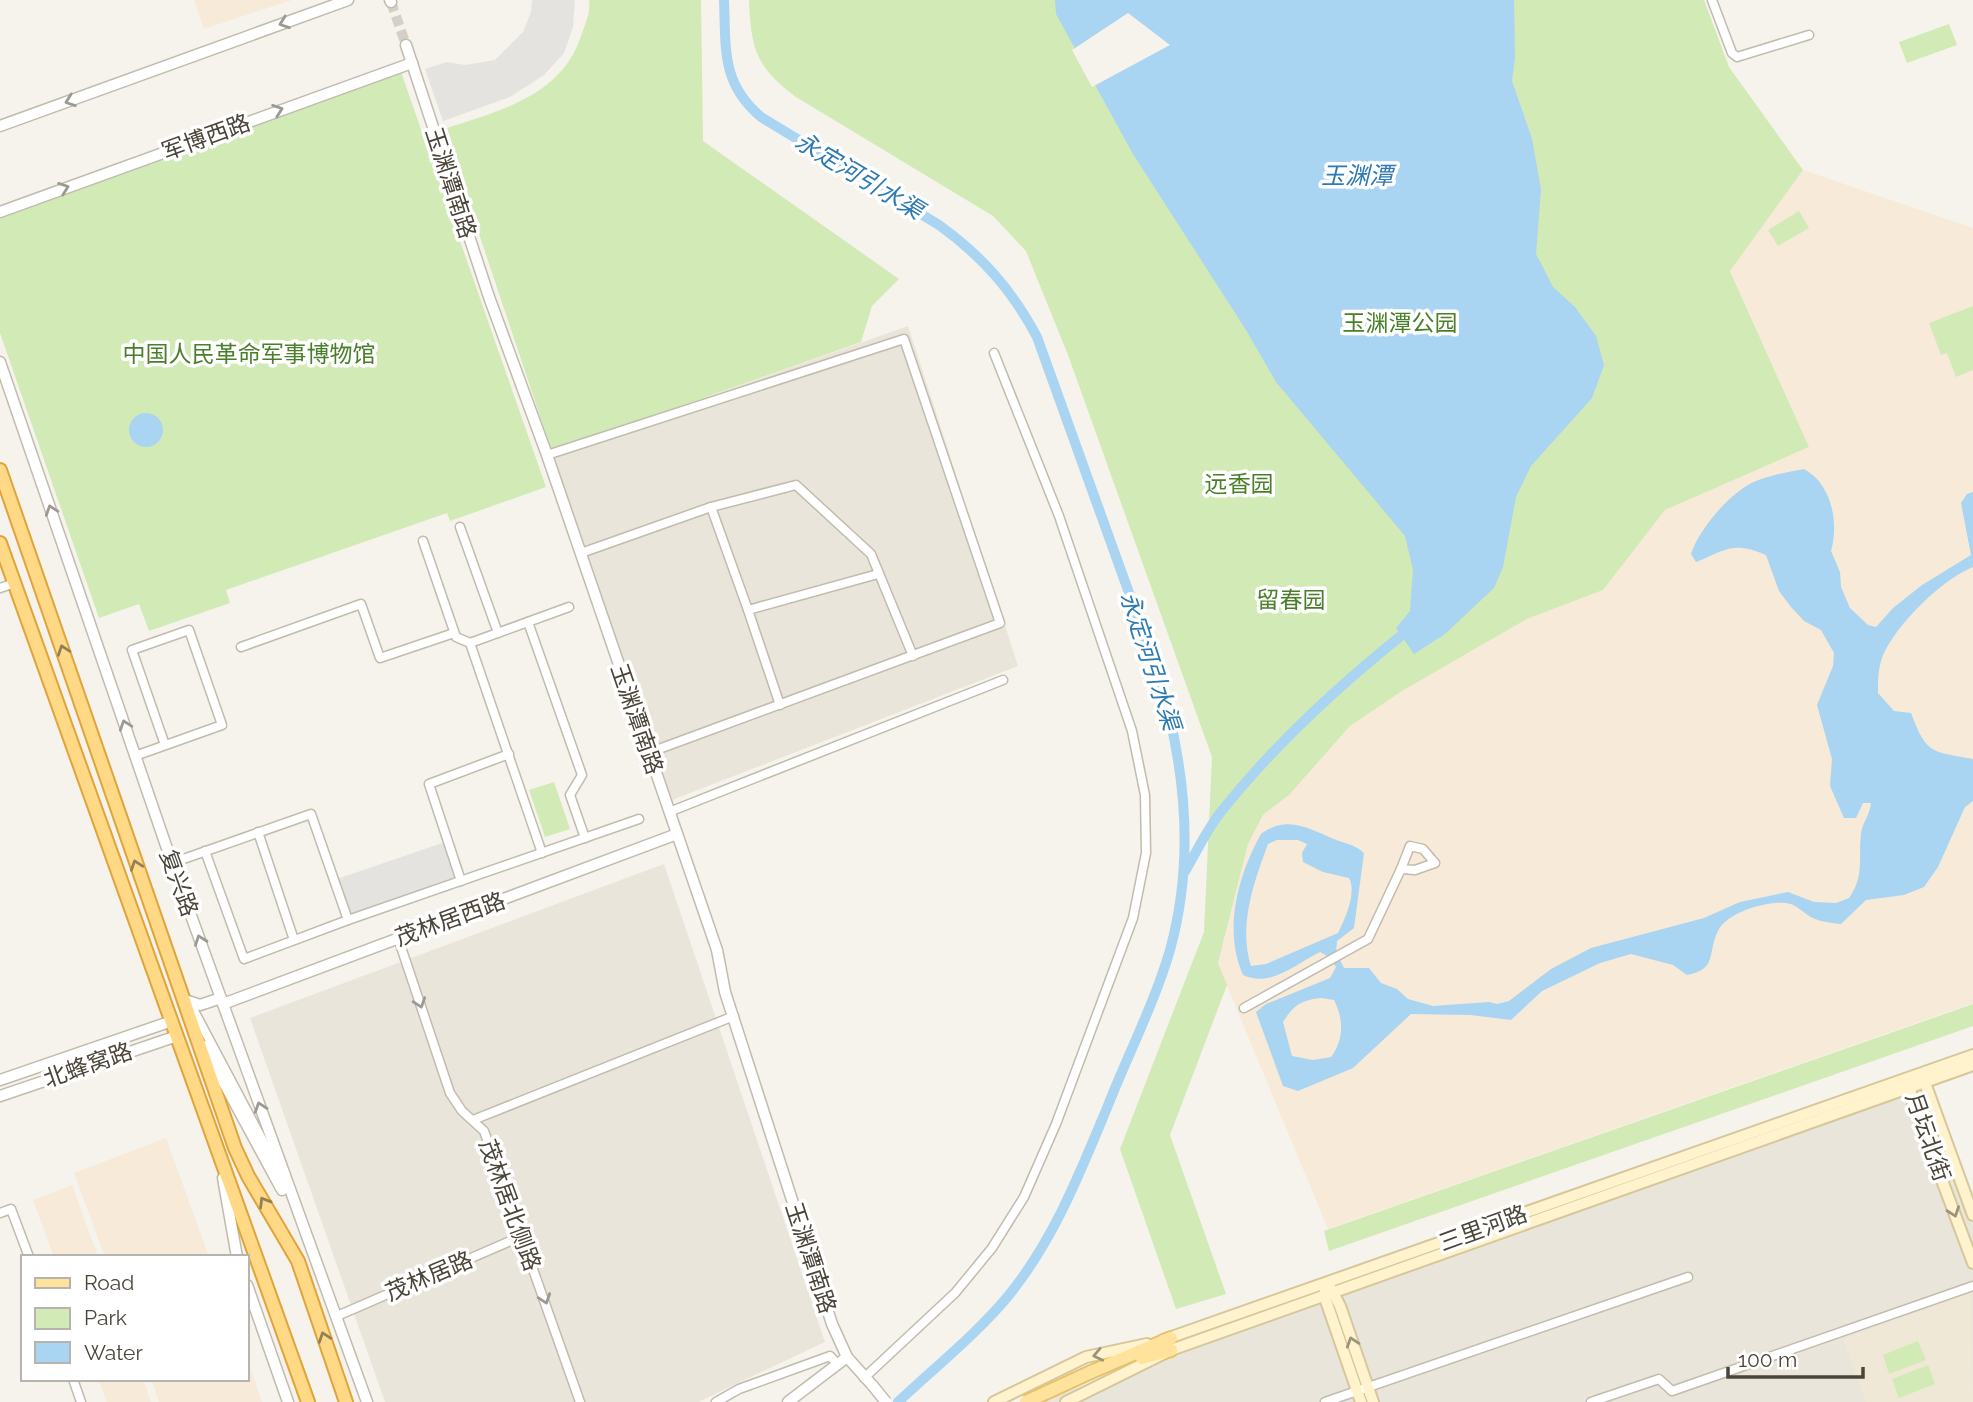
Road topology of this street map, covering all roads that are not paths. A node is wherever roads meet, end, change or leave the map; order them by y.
1 (348, 0) edge
2 (1712, 0) edge
3 (1809, 35) dead end
4 (406, 45) tunnel mouth
5 (412, 63) junction
6 (0, 126) edge
7 (0, 212) edge
8 (993, 353) dead end
9 (0, 362) edge
10 (547, 455) junction
11 (0, 470) edge
12 (711, 507) junction
13 (460, 527) dead end
14 (423, 541) dead end
15 (0, 543) edge
16 (581, 554) junction
17 (878, 574) junction
18 (15, 583) junction
19 (0, 588) edge
20 (569, 607) dead end
21 (748, 610) junction
22 (528, 622) junction
23 (454, 633) junction
24 (498, 633) junction
25 (470, 643) junction
26 (241, 647) dead end
27 (913, 656) junction
28 (1003, 680) dead end
29 (780, 705) junction
30 (165, 745) junction
31 (648, 753) junction
32 (509, 754) junction
33 (135, 756) junction
34 (668, 812) junction
35 (639, 819) dead end
36 (258, 832) junction
37 (677, 834) junction
38 (584, 838) junction
39 (205, 851) junction
40 (542, 853) junction
41 (172, 863) junction
42 (1401, 869) dead end
43 (461, 881) junction
44 (348, 920) junction
45 (398, 938) junction
46 (294, 940) junction
47 (169, 961) junction
48 (188, 1000) junction
49 (222, 1001) junction
50 (1244, 1007) dead end
51 (734, 1016) junction
52 (172, 1021) junction
53 (191, 1022) junction
54 (152, 1027) junction
55 (177, 1036) junction
56 (156, 1042) junction
57 (1973, 1055) edge
58 (1973, 1065) edge
59 (0, 1080) edge
60 (1925, 1083) junction
61 (1909, 1084) junction
62 (0, 1096) edge
63 (473, 1120) junction
64 (219, 1153) junction
65 (285, 1184) junction
66 (0, 1213) edge
67 (1973, 1215) edge
68 (522, 1236) junction
69 (309, 1240) junction
70 (28, 1255) edge
71 (237, 1255) edge
72 (1973, 1264) edge
73 (1688, 1276) dead end
74 (1973, 1286) edge
75 (248, 1288) edge
76 (1329, 1290) junction
77 (337, 1316) junction
78 (1171, 1344) junction
79 (847, 1357) junction
80 (838, 1365) junction
81 (864, 1378) junction
82 (74, 1381) edge
83 (1362, 1388) junction
84 (81, 1402) edge
85 (288, 1402) edge
86 (308, 1402) edge
87 (346, 1402) edge
88 (367, 1402) edge
89 (580, 1402) edge
90 (716, 1402) edge
91 (788, 1402) edge
92 (886, 1402) edge
93 (994, 1402) edge
94 (1026, 1402) edge
95 (1066, 1402) edge
96 (1325, 1402) edge
97 (1361, 1402) edge
98 (1373, 1402) edge
99 (1591, 1402) edge

1 -> 6 street
2 - 3 street
4 - 5 street, 玉渊潭南路
7 -> 5 street, 军博西路
5 - 10 street, 玉渊潭南路
8 - 81 street
33 -> 9 street, 复兴路
10 - 16 street, 玉渊潭南路
10 - 27 street
47 -> 11 highway, 复兴路
12 - 16 street
12 - 17 street
12 - 21 street
13 - 24 street
14 - 23 street
15 - 18 highway
16 - 31 street, 玉渊潭南路
17 - 21 street
17 - 27 street
18 - 19 street
18 - 52 highway
20 - 22 street
21 - 29 street
22 - 24 street
22 - 38 street
23 - 25 street
23 - 26 street
24 - 25 street
25 - 32 street
27 - 29 street
28 - 34 street
29 - 31 street
30 - 30 street
30 - 33 street
31 - 34 street, 玉渊潭南路
32 - 40 street
32 - 43 street
33 - 41 street, 复兴路
34 - 37 street, 玉渊潭南路
35 - 38 street
36 - 39 street
36 - 44 street
36 - 46 street
37 - 45 street, 茂林居西路
37 - 51 street, 玉渊潭南路
38 - 40 street
39 - 41 street
39 - 46 street
40 - 43 street
49 -> 41 street, 复兴路
42 - 50 street
43 - 44 street
44 - 46 street
45 - 49 street, 茂林居西路
45 -> 63 street, 茂林居北侧路
47 - 48 street
47 - 53 highway, 复兴路
48 - 49 street, 茂林居西路
48 - 65 street
65 -> 49 street, 复兴路
51 - 63 street
51 - 79 street, 玉渊潭南路
52 - 54 street, 北蜂窝路
52 - 55 highway
53 - 69 street
87 -> 53 highway, 复兴路
54 - 56 street
54 - 59 street, 北蜂窝路
55 - 56 street, 北蜂窝路
55 - 64 highway
56 - 62 street, 北蜂窝路
57 - 61 main road, 三里河路
58 - 60 main road, 三里河路
60 - 61 main road, 三里河路
60 - 67 main road, 月坛北街
61 -> 72 main road, 月坛北街
61 - 76 main road, 三里河路
63 - 68 street, 茂林居北侧路
64 - 71 street
64 - 86 highway
65 - 69 street, 复兴路
66 - 70 street
68 - 77 street, 茂林居路
68 -> 89 street, 茂林居北侧路
69 - 77 street, 复兴路
73 - 83 street
74 - 99 street
75 - 85 street
76 - 78 main road, 三里河路
76 - 83 main road
77 - 88 street, 复兴路
78 -> 93 main road, 三里河路
78 - 94 main road, bridge
78 - 95 main road, 三里河路
79 - 80 street
79 - 81 street, 玉渊潭南路
80 - 90 street
80 - 91 street
81 - 92 street, 玉渊潭南路, bridge
82 - 84 street
83 - 96 street
83 - 97 main road
83 - 98 main road

